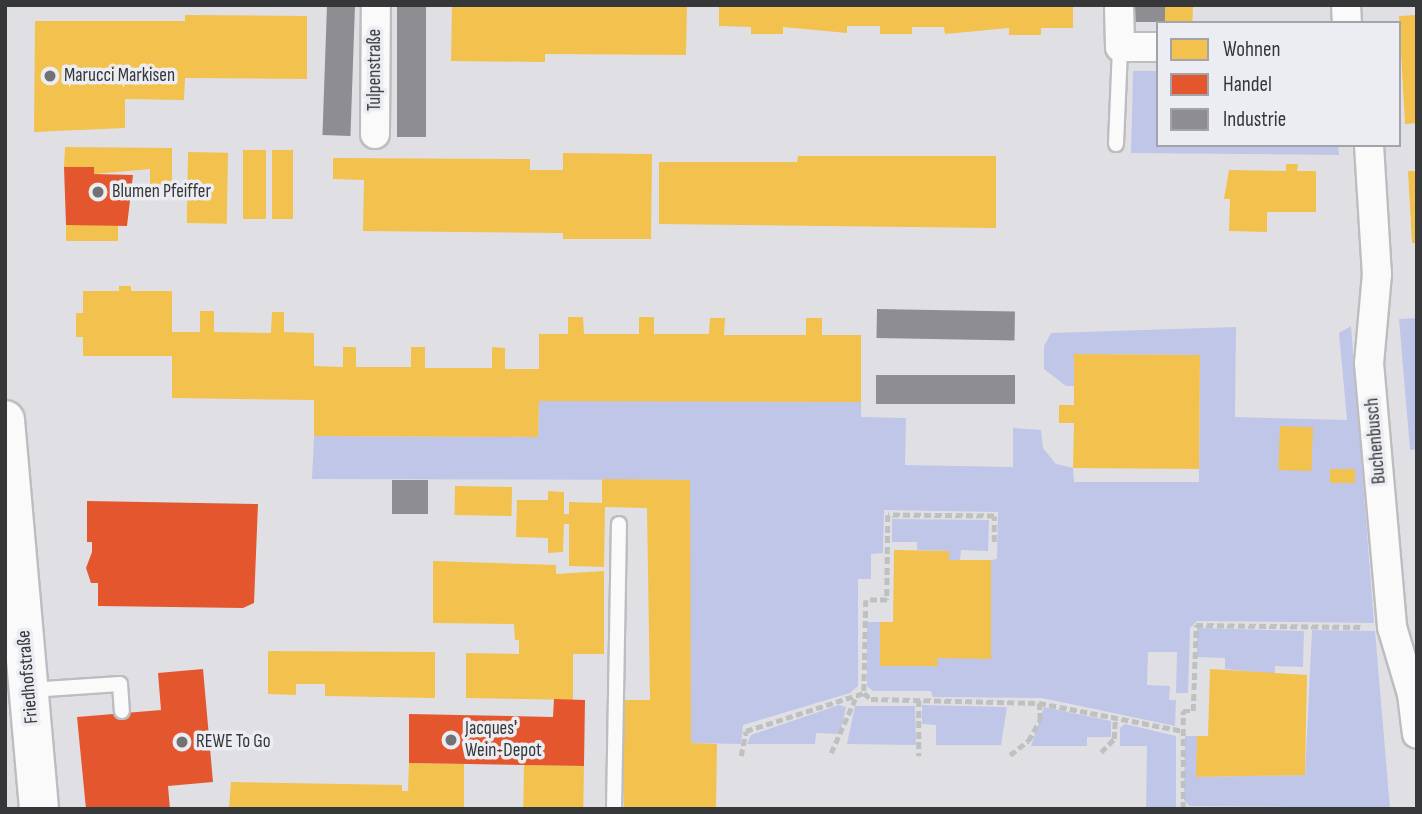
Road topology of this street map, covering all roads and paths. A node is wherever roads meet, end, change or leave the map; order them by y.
1 (376, 5) edge
2 (1119, 5) edge
3 (1120, 47) junction
4 (1156, 47) edge
5 (375, 134) dead end
6 (1116, 144) dead end
7 (1369, 147) edge
8 (5, 423) edge
9 (619, 524) dead end
10 (994, 542) dead end
11 (1392, 628) junction
12 (30, 690) junction
13 (864, 693) junction
14 (855, 698) junction
15 (919, 700) junction
16 (1039, 702) junction
17 (122, 711) dead end
18 (1115, 718) junction
19 (1182, 731) junction
20 (1417, 734) edge
21 (1101, 752) dead end
22 (831, 753) dead end
23 (1010, 755) dead end
24 (741, 756) dead end
25 (919, 756) dead end
26 (39, 809) edge
27 (614, 809) edge
28 (1183, 809) edge

1 - 5 street, Tulpenstraße
2 - 3 street
3 - 4 street
3 - 6 lane
7 - 11 street, Buchenbusch
8 - 12 main road, Friedhofstraße
9 - 27 lane
10 - 13 path
11 - 19 path
11 - 20 street, Buchenbusch
12 - 17 lane
12 - 26 main road, Friedhofstraße
13 - 14 path
13 - 15 path
14 - 22 path
14 - 24 path
15 - 16 path
15 - 25 path
16 - 18 path
16 - 23 path
18 - 19 path
18 - 21 path
19 - 28 path

